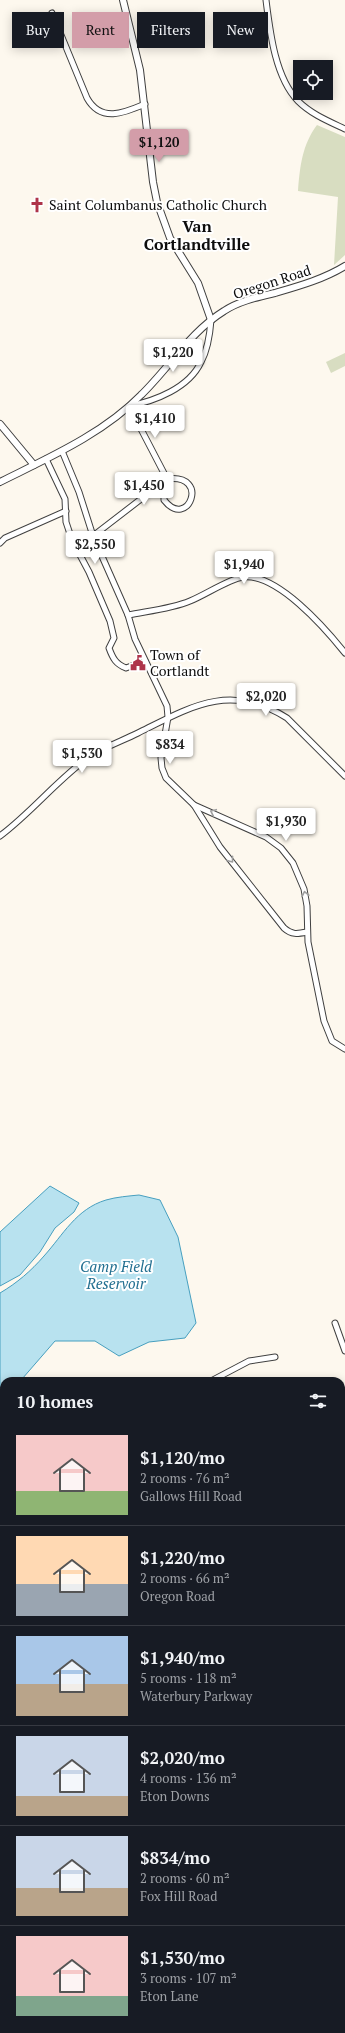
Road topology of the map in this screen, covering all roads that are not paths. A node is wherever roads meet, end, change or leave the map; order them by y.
1 (123, 0) edge
2 (266, 0) edge
3 (64, 42) edge
4 (145, 104) junction
5 (345, 128) edge
6 (345, 266) edge
7 (211, 320) junction
8 (129, 406) junction
9 (0, 424) edge
10 (62, 450) junction
11 (46, 459) junction
12 (34, 465) junction
13 (167, 479) junction
14 (0, 482) edge
15 (66, 511) junction
16 (93, 536) junction
17 (0, 544) edge
18 (128, 615) junction
19 (345, 653) edge
20 (146, 660) junction
21 (168, 717) junction
22 (345, 776) edge
23 (194, 805) junction
24 (0, 836) edge
25 (307, 932) junction
26 (345, 1049) edge
27 (335, 1323) dead end
28 (345, 1351) edge
29 (275, 1357) dead end
30 (219, 1377) edge

1 - 4 street
2 - 5 street
3 - 4 street
4 - 7 street
6 - 7 street, Oregon Road
7 - 8 street, Oregon Road
7 - 8 street
8 - 10 street, Oregon Road
8 - 13 street
9 - 12 street
10 - 11 street, Oregon Road
10 - 16 street
11 - 12 street, Oregon Road
11 - 15 street
12 - 14 street, Oregon Road
13 - 13 street
13 - 16 street
15 - 17 street
15 - 20 street
16 - 18 street
18 - 19 street
18 - 20 street
20 - 21 street
21 - 22 street
21 - 23 street
21 - 24 street
23 -> 25 street
25 -> 23 street
25 - 26 street
27 - 28 street
29 - 30 street

